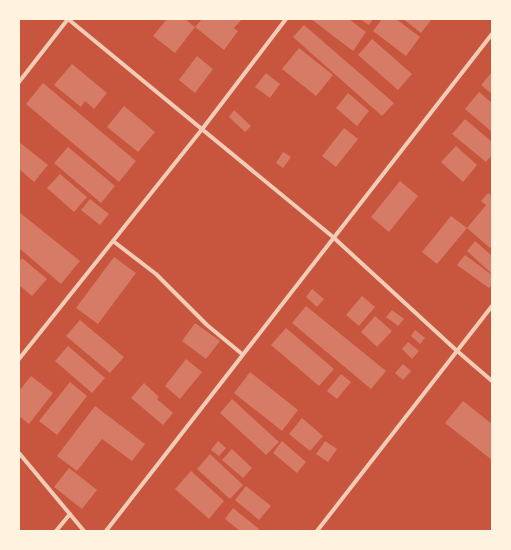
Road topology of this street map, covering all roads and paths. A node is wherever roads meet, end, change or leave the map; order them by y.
1 (68, 19) edge
2 (286, 19) edge
3 (492, 34) edge
4 (19, 82) edge
5 (203, 128) junction
6 (333, 237) junction
7 (113, 241) junction
8 (492, 306) edge
9 (456, 350) junction
10 (242, 354) junction
11 (19, 359) edge
12 (492, 381) edge
13 (19, 452) edge
14 (70, 514) junction
15 (56, 531) edge
16 (84, 531) edge
17 (106, 531) edge
18 (317, 531) edge

1 - 4 street
1 - 5 street
2 - 5 street
3 - 6 street
5 - 6 street
5 - 7 street
6 - 9 street
6 - 10 street
7 - 10 street
7 - 11 street
8 - 9 street
9 - 12 street
9 - 18 street
10 - 17 street
13 - 14 street
14 - 15 street
14 - 16 street

